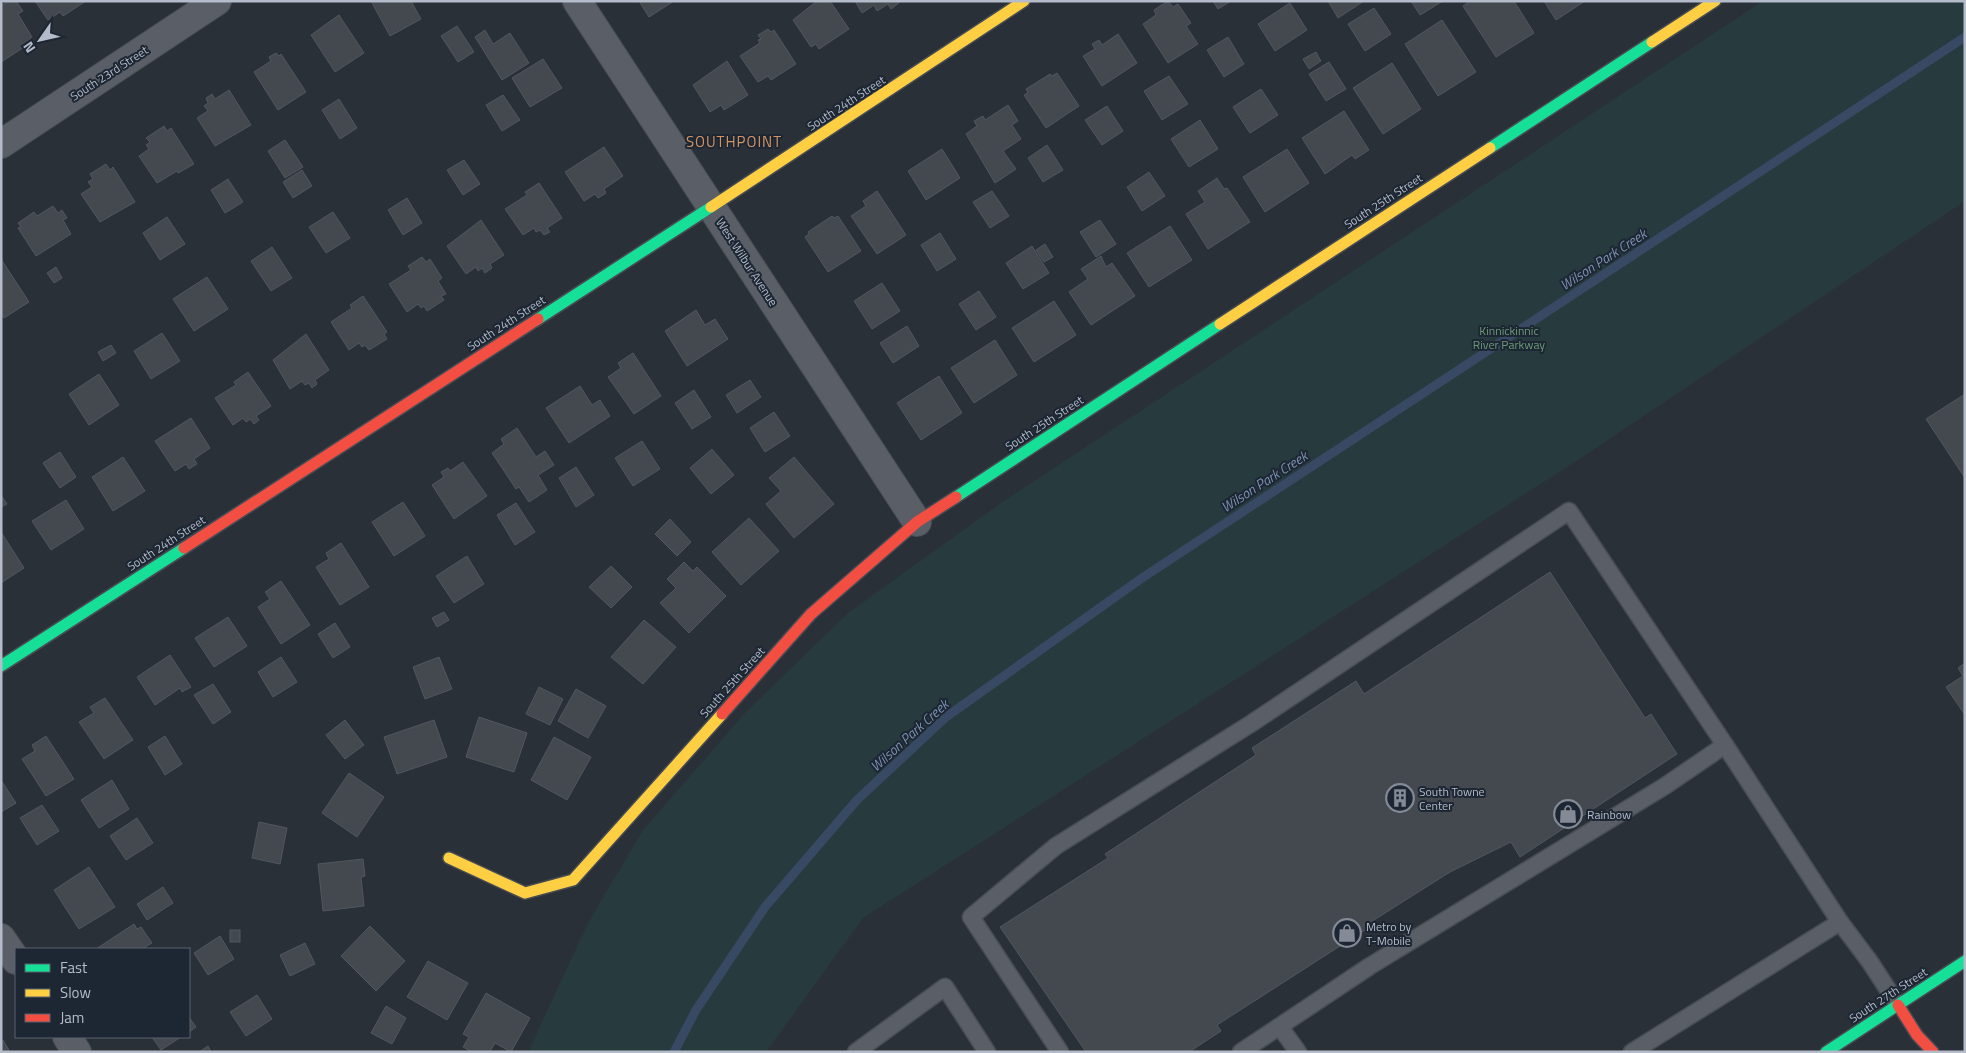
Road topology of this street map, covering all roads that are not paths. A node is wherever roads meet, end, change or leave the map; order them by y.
1 (217, 1) edge
2 (577, 1) edge
3 (1024, 1) edge
4 (1715, 1) edge
5 (1, 144) edge
6 (711, 208) junction
7 (917, 522) junction
8 (1, 666) edge
9 (1725, 745) junction
10 (449, 858) dead end
11 (1840, 922) junction
12 (1, 938) edge
13 (15, 959) edge
14 (1965, 961) edge
15 (1898, 1004) junction
16 (1280, 1027) junction
17 (68, 1038) edge
18 (874, 1047) edge
19 (77, 1052) edge
20 (856, 1052) edge
21 (987, 1052) edge
22 (1060, 1052) edge
23 (1241, 1052) edge
24 (1298, 1052) edge
25 (1632, 1052) edge
26 (1826, 1052) edge
27 (1933, 1052) edge

1 - 5 street, South 23rd Street
2 - 6 street, West Wilbur Avenue
3 - 6 street, South 24th Street
4 - 7 street, South 25th Street
6 - 7 street, West Wilbur Avenue
6 - 8 street, South 24th Street
7 - 10 street, South 25th Street
9 - 11 lane
9 - 16 lane
9 - 22 lane
11 - 15 lane
11 - 25 lane
12 - 13 street
14 - 15 street, South 27th Street
15 - 26 street, South 27th Street
15 - 27 street
16 - 23 lane
16 - 24 lane
17 - 19 street
18 - 20 lane
18 - 21 lane

